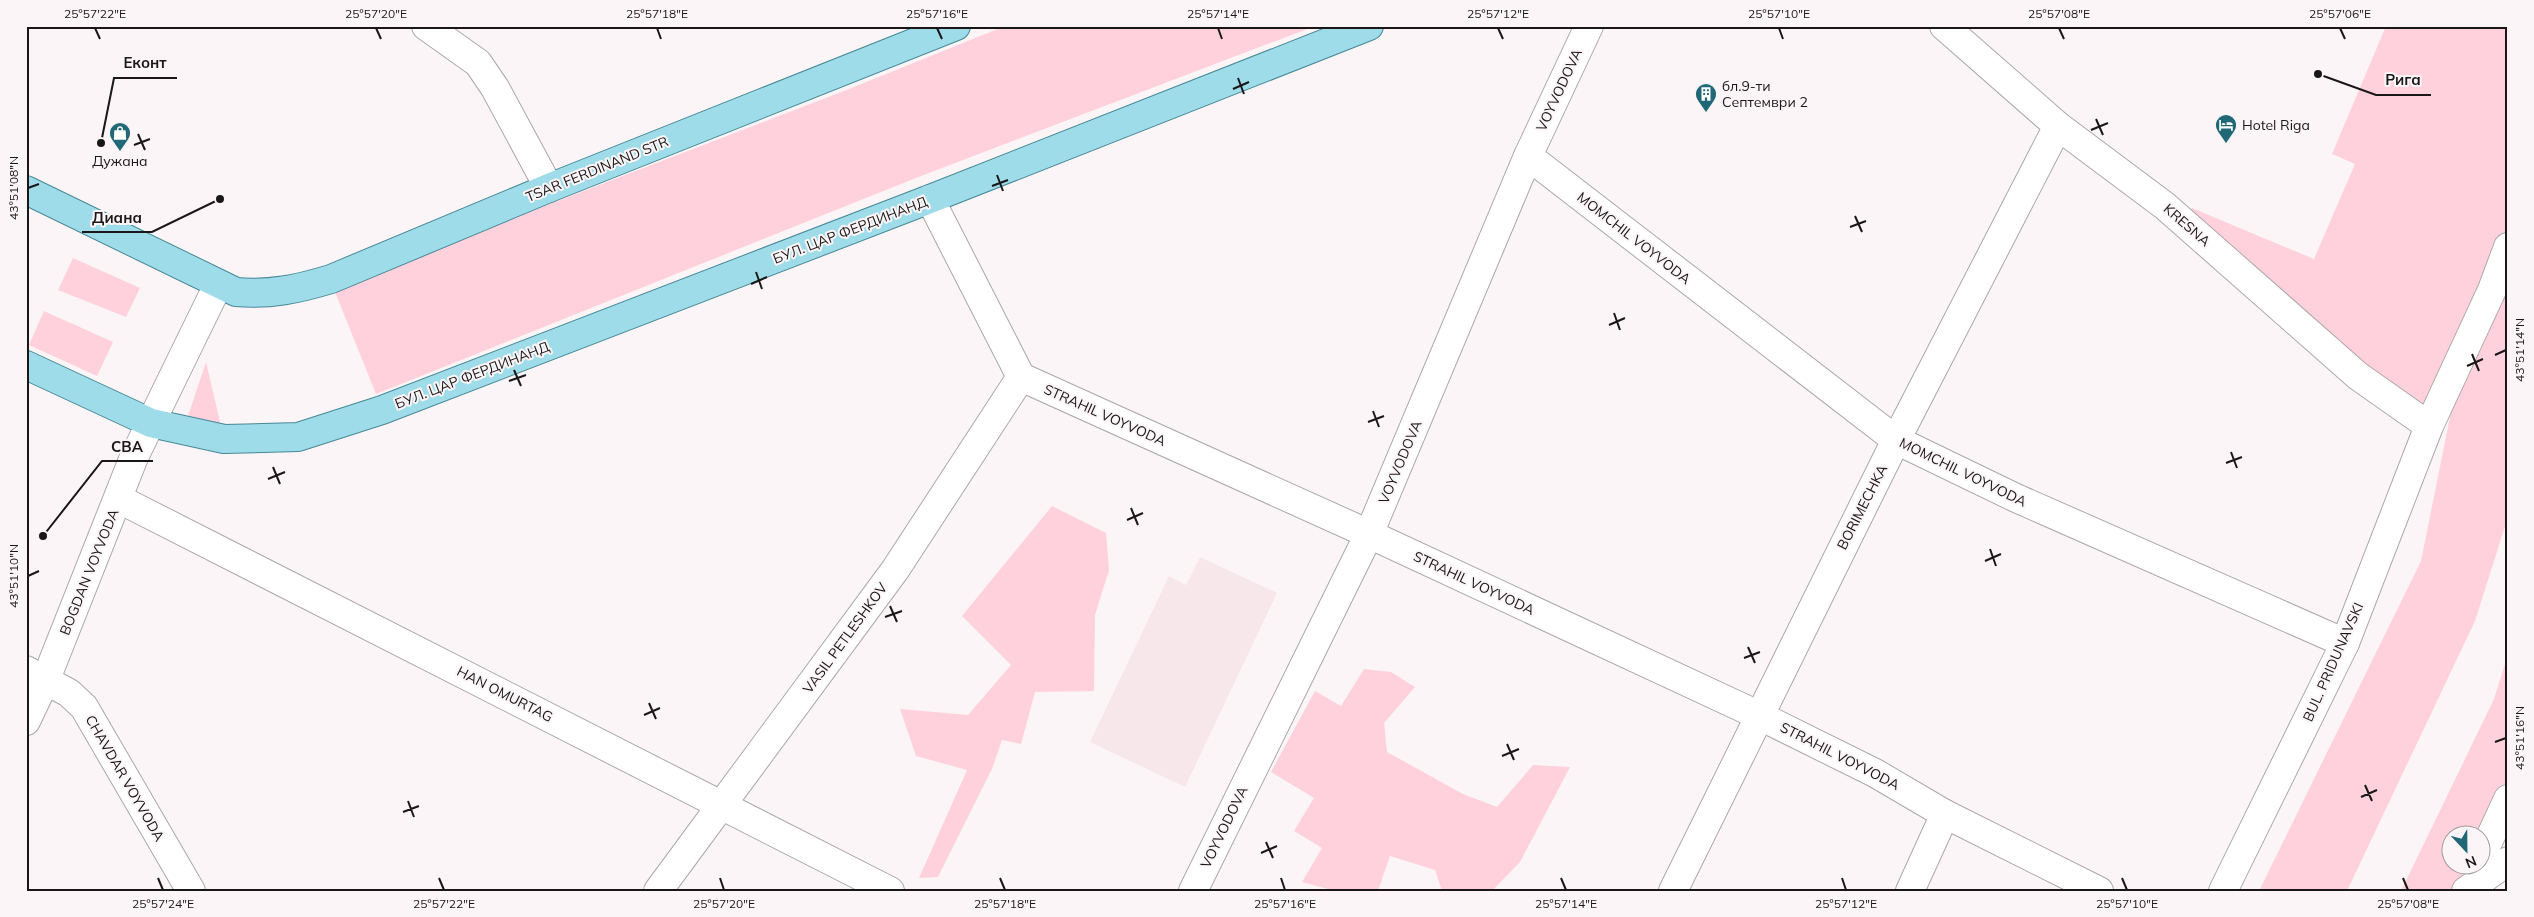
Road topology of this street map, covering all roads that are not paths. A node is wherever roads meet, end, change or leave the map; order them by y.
1 (426, 26) edge
2 (956, 26) edge
3 (1369, 26) edge
4 (1589, 26) edge
5 (1944, 26) edge
6 (2058, 126) junction
7 (1528, 156) junction
8 (548, 188) junction
9 (26, 190) edge
10 (930, 199) junction
11 (2508, 247) edge
12 (227, 288) junction
13 (26, 365) edge
14 (1022, 377) junction
15 (151, 423) junction
16 (2429, 426) junction
17 (1896, 440) junction
18 (119, 499) junction
19 (1369, 534) junction
20 (2345, 643) junction
21 (36, 675) edge
22 (1758, 715) junction
23 (26, 722) edge
24 (2508, 799) edge
25 (723, 805) junction
26 (1945, 814) junction
27 (2492, 833) edge
28 (2508, 861) edge
29 (2473, 874) edge
30 (191, 891) edge
31 (658, 891) edge
32 (890, 891) edge
33 (1193, 891) edge
34 (1673, 891) edge
35 (1910, 891) edge
36 (2099, 891) edge
37 (2223, 891) edge
38 (2465, 891) edge

1 - 8 street
2 - 8 main road, TSAR FERDINAND STR
3 - 10 main road, БУЛ. ЦАР ФЕРДИНАНД
4 - 7 street, VOYVODOVA
5 - 6 street, KRESNA
6 - 16 street, KRESNA
6 - 17 street, BORIMECHKA
7 - 17 street, MOMCHIL VOYVODA
7 - 19 street, VOYVODOVA
8 - 12 main road, TSAR FERDINAND STR
9 - 12 main road
10 - 14 street
10 - 15 main road, БУЛ. ЦАР ФЕРДИНАНД
11 - 16 street, BUL. PRIDUNAVSKI
12 - 15 street, BOGDAN VOYVODA
13 - 15 main road, БУЛ. ЦАР ФЕРДИНАНД
14 - 19 street, STRAHIL VOYVODA
14 - 25 street, VASIL PETLESHKOV
15 - 18 street, BOGDAN VOYVODA
16 - 20 street, BUL. PRIDUNAVSKI
17 - 20 street, MOMCHIL VOYVODA
17 - 22 street, BORIMECHKA
18 - 21 street, BOGDAN VOYVODA
18 - 25 street, HAN OMURTAG
19 - 22 street, STRAHIL VOYVODA
19 - 33 street, VOYVODOVA
20 - 37 street, BUL. PRIDUNAVSKI
21 - 23 street, BOGDAN VOYVODA
21 - 30 street, CHAVDAR VOYVODA
22 - 26 street, STRAHIL VOYVODA
22 - 34 street, BORIMECHKA
24 - 27 street
25 - 31 street, VASIL PETLESHKOV
25 - 32 street, HAN OMURTAG
26 - 35 street
26 - 36 street, STRAHIL VOYVODA
28 - 38 street
29 - 38 street

